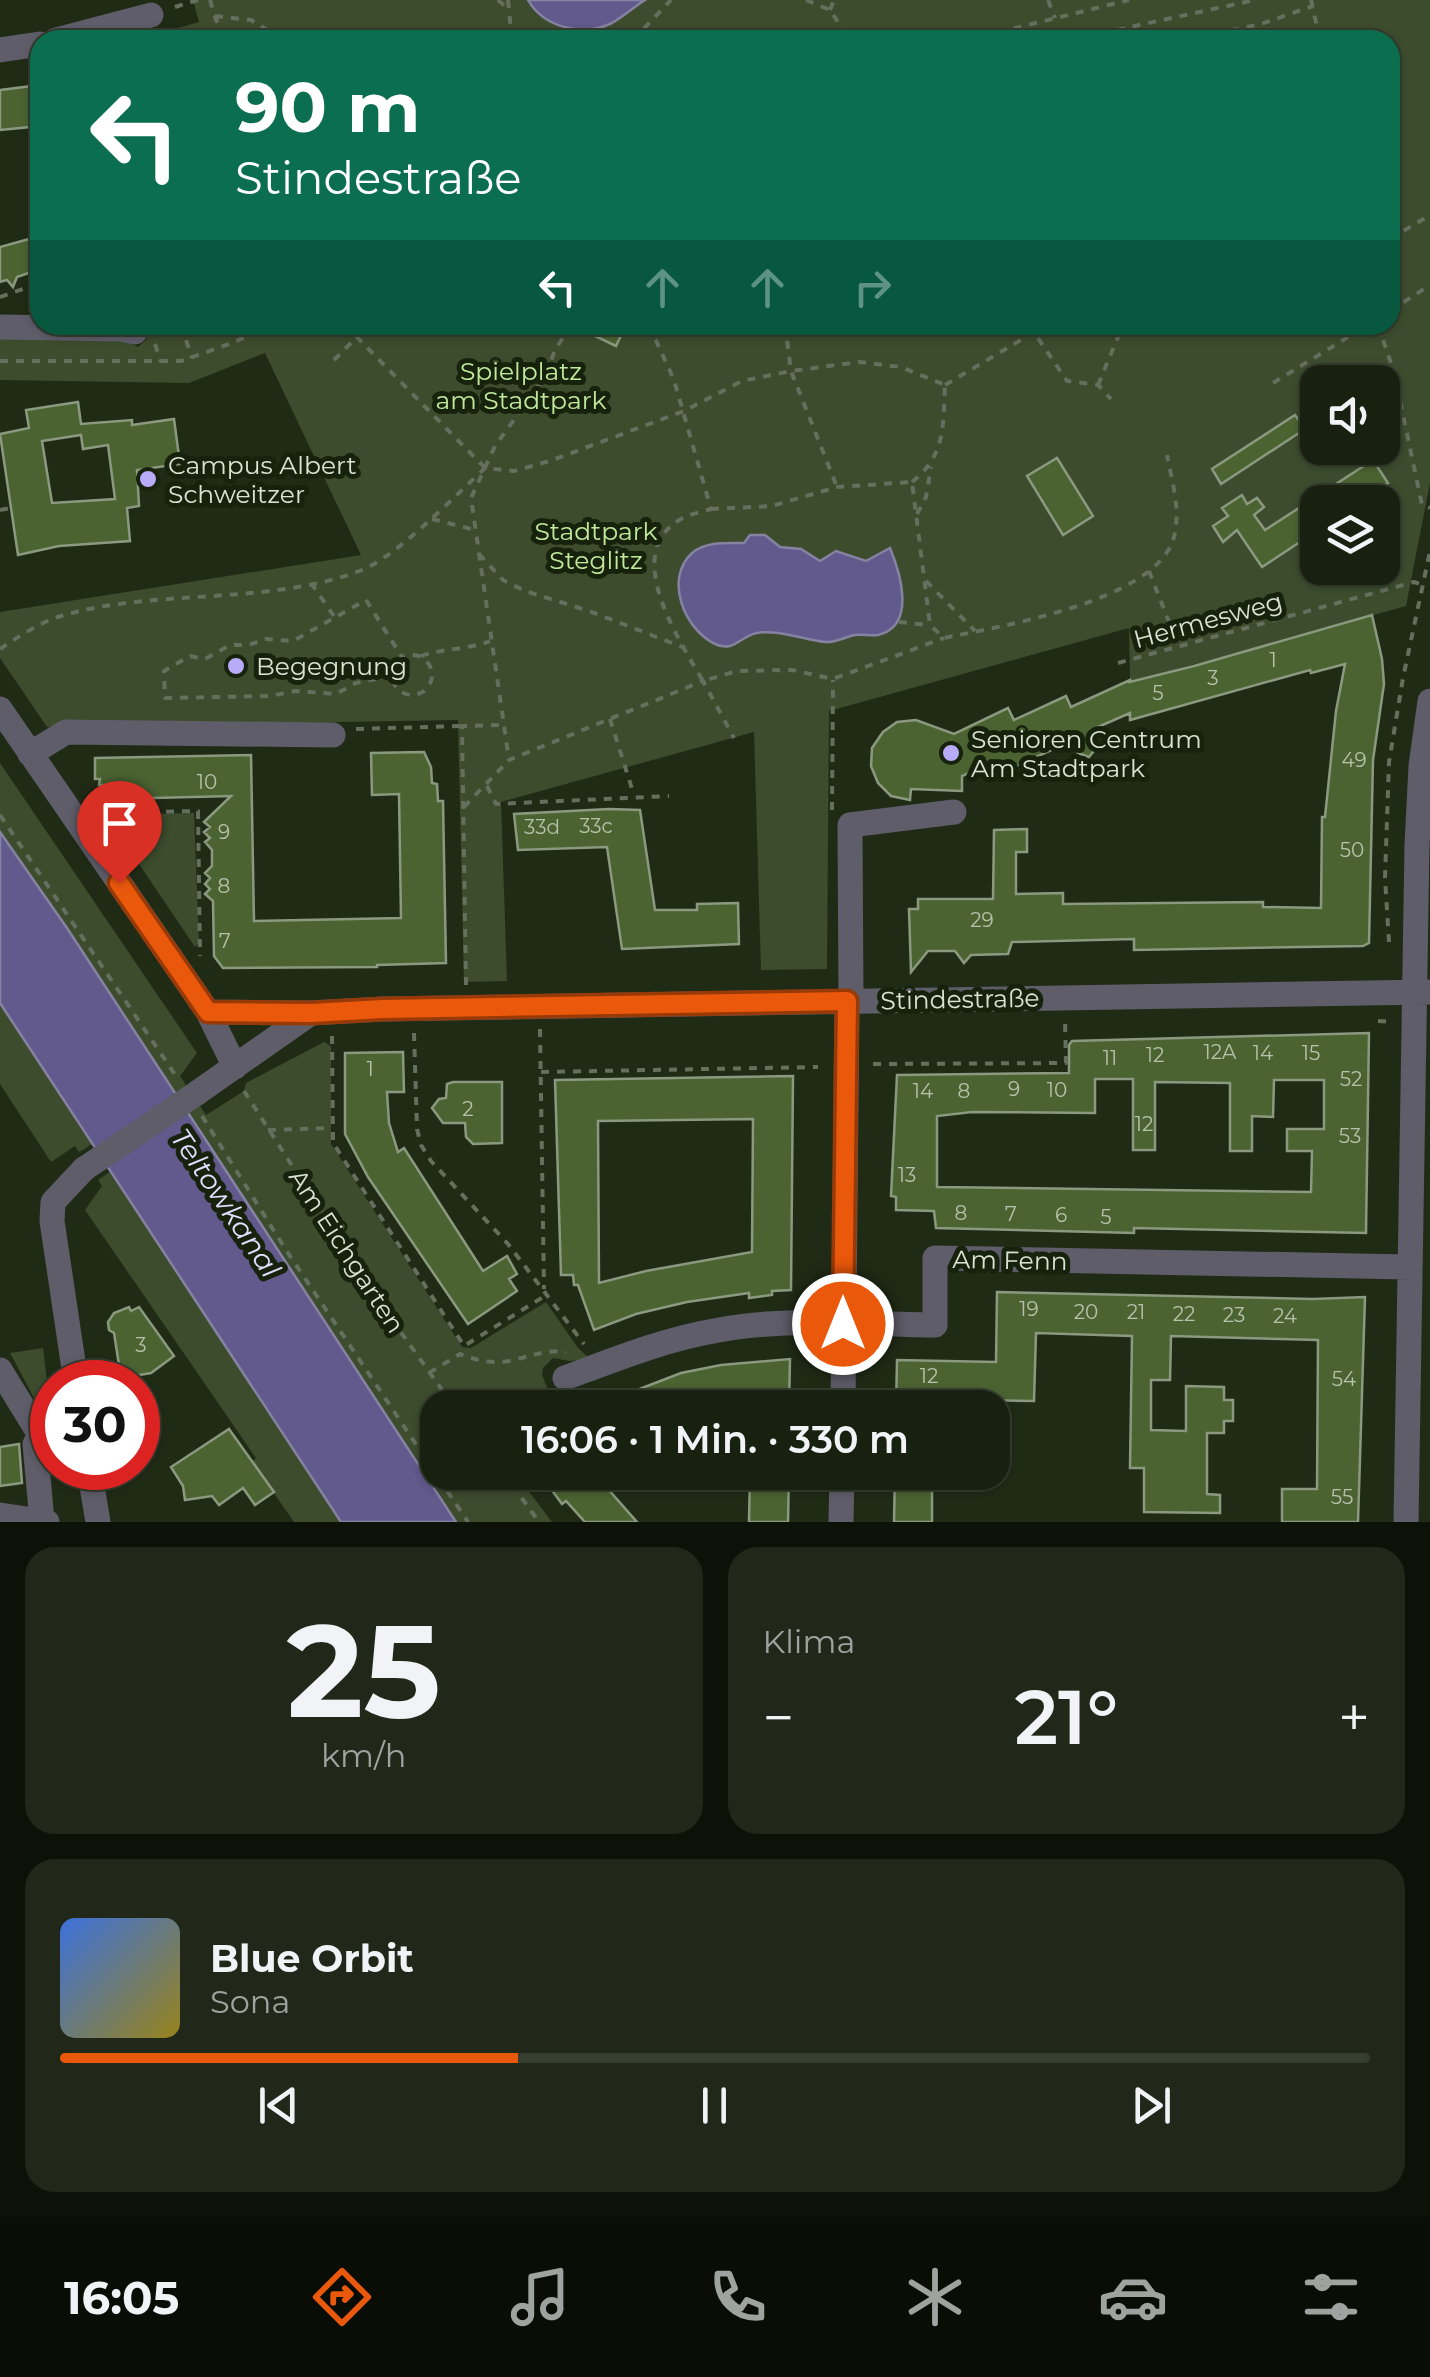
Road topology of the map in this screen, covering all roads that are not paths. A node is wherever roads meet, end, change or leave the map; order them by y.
1 (152, 14) dead end
2 (93, 30) edge
3 (30, 46) edge
4 (0, 50) edge
5 (0, 327) edge
6 (30, 327) edge
7 (1430, 701) edge
8 (0, 709) edge
9 (333, 735) road end
10 (30, 754) junction
11 (954, 812) dead end
12 (1422, 992) edge
13 (849, 1001) junction
14 (208, 1012) junction
15 (311, 1013) junction
16 (240, 1079) junction
17 (1410, 1268) junction
18 (843, 1324) junction
19 (73, 1360) edge
20 (0, 1370) edge
21 (565, 1378) dead end
22 (842, 1390) edge
23 (1419, 1400) edge
24 (30, 1412) edge
25 (41, 1490) edge
26 (93, 1490) edge
27 (842, 1490) edge
28 (0, 1516) edge
29 (44, 1522) edge
30 (98, 1522) edge
31 (842, 1522) edge
32 (1406, 1522) edge

1 - 2 street
3 - 4 street
5 - 6 street
7 - 12 street
8 - 10 street
9 - 10 street
10 - 14 street
11 - 13 street
12 - 13 street, Stindestraße
12 - 17 street
13 - 15 street, Stindestraße
13 - 18 street
14 - 15 street, Stindestraße
14 - 16 street
15 - 16 street
16 - 19 street, bridge
17 - 18 street, Am Fenn
17 - 23 street
18 - 21 street, Am Fenn
18 - 22 street
20 - 24 street
23 - 32 street
25 - 29 street
26 - 30 street
27 - 31 street
28 - 29 street

